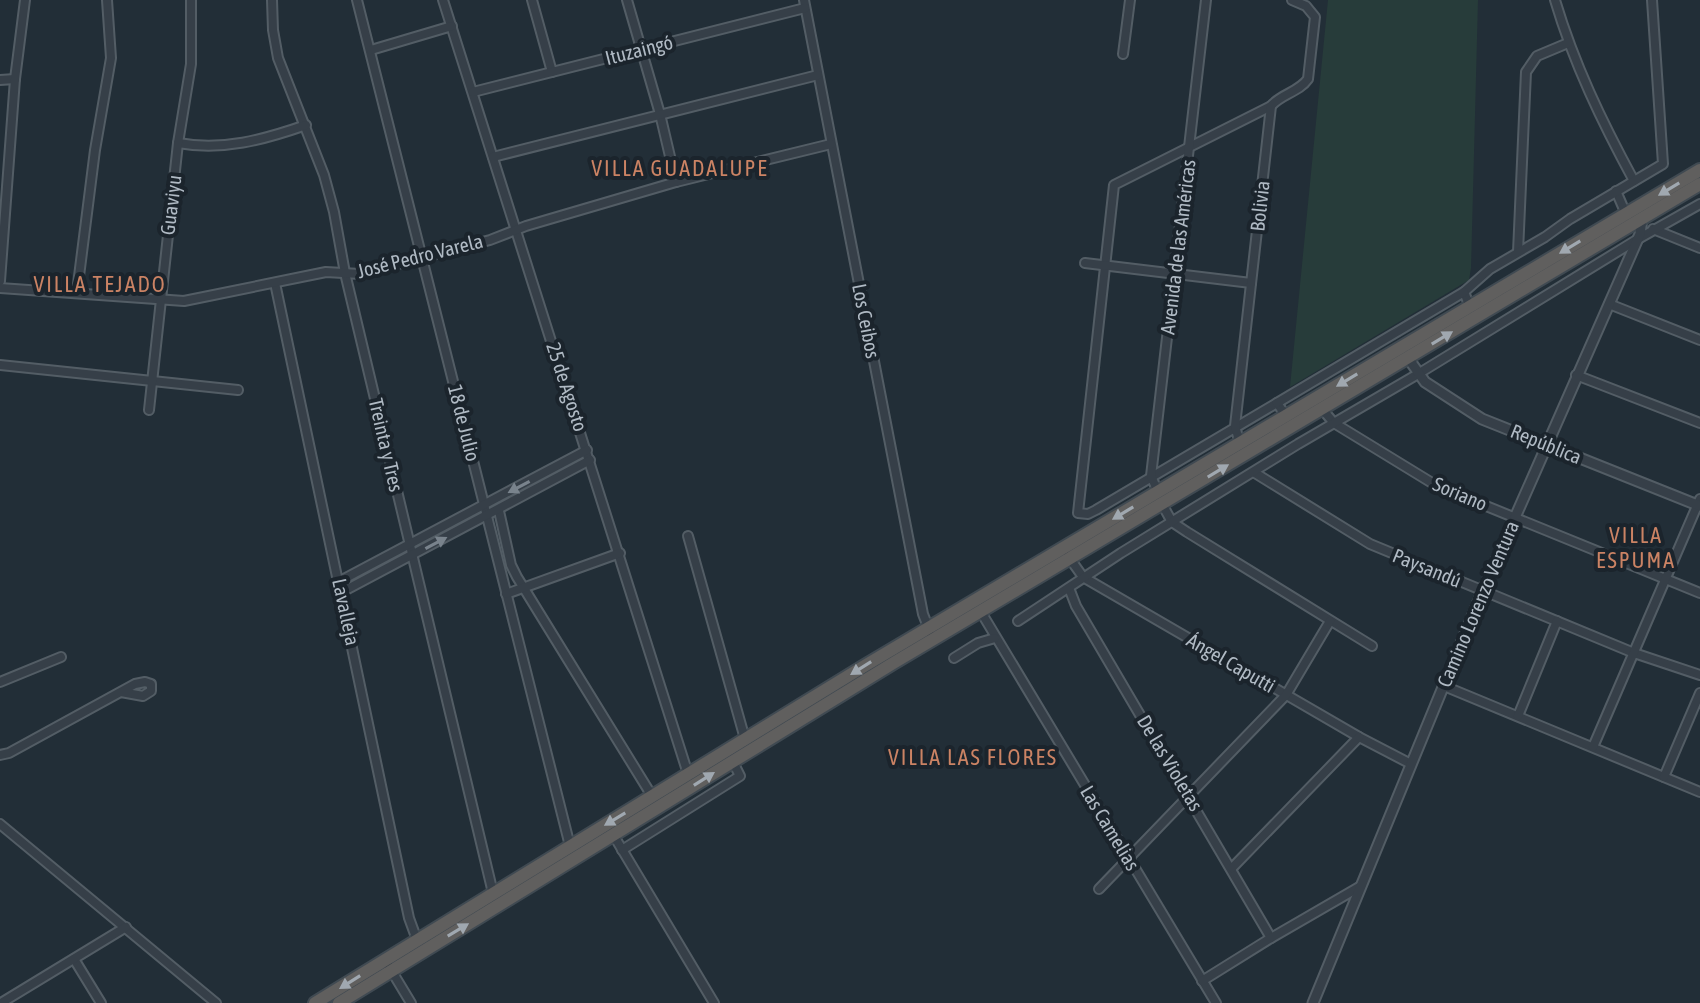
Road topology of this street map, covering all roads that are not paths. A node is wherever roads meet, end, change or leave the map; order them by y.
1 (25, 0) edge
2 (107, 0) edge
3 (191, 0) edge
4 (272, 0) edge
5 (357, 0) edge
6 (443, 0) edge
7 (532, 0) edge
8 (627, 0) edge
9 (1130, 0) edge
10 (1206, 0) edge
11 (1292, 0) edge
12 (1555, 0) edge
13 (1652, 0) edge
14 (804, 4) edge
15 (452, 26) junction
16 (1568, 43) junction
17 (642, 49) junction
18 (371, 50) junction
19 (1123, 54) dead end
20 (552, 72) junction
21 (818, 75) junction
22 (15, 79) junction
23 (0, 80) edge
24 (473, 92) junction
25 (1271, 106) junction
26 (660, 114) junction
27 (306, 125) junction
28 (178, 143) junction
29 (831, 144) junction
30 (1191, 146) junction
31 (493, 157) junction
32 (1700, 170) edge
33 (1634, 181) junction
34 (676, 182) junction
35 (1700, 184) edge
36 (1616, 191) junction
37 (1700, 204) edge
38 (1637, 216) junction
39 (515, 230) junction
40 (1654, 230) junction
41 (1638, 239) junction
42 (1700, 248) edge
43 (1518, 252) junction
44 (1586, 253) junction
45 (422, 259) junction
46 (1085, 263) dead end
47 (1105, 264) junction
48 (1593, 266) junction
49 (345, 273) junction
50 (1175, 274) junction
51 (0, 281) edge
52 (1539, 281) junction
53 (275, 283) junction
54 (1251, 283) junction
55 (0, 288) edge
56 (77, 292) junction
57 (1464, 292) junction
58 (1547, 294) junction
59 (159, 301) junction
60 (1609, 304) junction
61 (1470, 307) junction
62 (1700, 340) edge
63 (1408, 358) junction
64 (0, 365) edge
65 (1418, 374) junction
66 (1576, 375) junction
67 (151, 381) junction
68 (238, 390) dead end
69 (1277, 403) junction
70 (1322, 409) junction
71 (149, 410) dead end
72 (1286, 416) junction
73 (1334, 423) junction
74 (1700, 423) edge
75 (1235, 426) junction
76 (1240, 444) junction
77 (1546, 445) junction
78 (587, 450) junction
79 (590, 460) junction
80 (1255, 473) junction
81 (1151, 476) junction
82 (1160, 498) junction
83 (1699, 503) edge
84 (485, 505) junction
85 (499, 511) junction
86 (487, 516) junction
87 (1514, 517) junction
88 (1172, 522) junction
89 (688, 536) dead end
90 (410, 545) junction
91 (620, 553) junction
92 (1067, 554) junction
93 (413, 556) junction
94 (1083, 577) junction
95 (1665, 580) junction
96 (340, 581) junction
97 (524, 587) junction
98 (1069, 588) junction
99 (1483, 590) junction
100 (342, 592) junction
101 (1700, 593) edge
102 (506, 594) junction
103 (981, 612) junction
104 (1018, 621) dead end
105 (1330, 621) junction
106 (1557, 621) junction
107 (931, 634) junction
108 (995, 638) junction
109 (1372, 646) dead end
110 (1634, 653) junction
111 (61, 657) dead end
112 (954, 658) dead end
113 (1700, 675) edge
114 (0, 682) edge
115 (1444, 686) junction
116 (121, 692) dead end
117 (1700, 693) edge
118 (1286, 695) junction
119 (1518, 716) junction
120 (1359, 737) junction
121 (745, 739) junction
122 (1593, 747) junction
123 (0, 755) edge
124 (733, 762) junction
125 (1411, 764) junction
126 (688, 774) junction
127 (1664, 777) junction
128 (1700, 792) edge
129 (1189, 795) junction
130 (652, 796) junction
131 (1, 826) edge
132 (614, 836) junction
133 (570, 846) junction
134 (622, 850) junction
135 (1128, 858) junction
136 (1232, 868) junction
137 (1361, 886) junction
138 (1099, 889) dead end
139 (493, 893) junction
140 (126, 927) junction
141 (1271, 938) junction
142 (417, 940) junction
143 (74, 959) junction
144 (388, 965) junction
145 (1202, 981) junction
146 (1, 1003) edge
147 (101, 1003) edge
148 (216, 1003) edge
149 (315, 1003) edge
150 (339, 1003) edge
151 (411, 1003) edge
152 (714, 1003) edge
153 (1216, 1003) edge
154 (1313, 1003) edge

1 - 22 street
2 - 56 street
3 - 28 street, Guaviyu
4 - 27 street, Treinta y Tres
5 - 18 street, 18 de Julio
6 - 15 street, 25 de Agosto
7 - 20 street
8 - 17 street
9 - 19 street
10 - 30 street, Avenida de las Américas
11 - 25 street
12 - 16 street
13 - 33 street
14 - 17 street, Ituzaingó
14 - 21 street, Los Ceibos
15 - 18 street
15 - 24 street, 25 de Agosto
16 - 33 street
16 - 43 street
17 - 20 street, Ituzaingó
17 - 26 street
18 - 45 street, 18 de Julio
20 - 24 street, Ituzaingó
21 - 26 street
21 - 29 street, Los Ceibos
22 - 23 street
22 - 51 street
24 - 31 street, 25 de Agosto
25 - 30 street
25 - 54 street, Bolivia
26 - 31 street
26 - 34 street
27 - 28 street
27 - 49 street, Treinta y Tres
28 - 59 street, Guaviyu
29 - 34 street, José Pedro Varela
29 - 107 street, Los Ceibos
30 - 47 street
30 - 50 street, Avenida de las Américas
31 - 39 street, 25 de Agosto
32 -> 38 highway
33 - 36 street
34 - 39 street, José Pedro Varela
35 - 38 highway
36 - 38 street
36 - 43 street
37 - 40 street
38 - 40 street
38 - 41 street, Camino Lorenzo Ventura
38 - 44 highway
38 -> 61 highway
39 - 45 street, José Pedro Varela
39 - 78 street, 25 de Agosto
40 - 41 street
40 - 42 street
41 - 48 street
41 - 60 street, Camino Lorenzo Ventura
43 - 57 street
44 - 48 street
44 - 52 highway
45 - 49 street, José Pedro Varela
45 - 84 street, 18 de Julio
46 - 47 street
47 - 50 street
47 - 81 street
48 - 58 street
49 - 53 street, José Pedro Varela
49 - 90 street, Treinta y Tres
50 - 54 street
50 - 81 street, Avenida de las Américas
52 - 58 street
63 -> 52 highway
53 - 59 street, José Pedro Varela
53 - 96 street, Lavalleja
54 - 75 street, Bolivia
55 - 56 street, José Pedro Varela
56 - 59 street, José Pedro Varela
57 - 61 street
57 - 69 street
58 - 65 street
59 - 67 street, Guaviyu
60 - 62 street
60 - 66 street, Camino Lorenzo Ventura
61 -> 72 highway
63 - 65 street, República
63 - 70 highway
64 - 67 street
65 - 73 street
65 - 77 street, República
66 - 74 street
66 - 77 street, Camino Lorenzo Ventura
67 - 68 street
67 - 71 street, Guaviyu
69 - 72 street
69 - 75 street
70 - 73 street, Soriano
82 -> 70 highway
72 - 76 highway
73 - 80 street
73 - 87 street, Soriano
75 - 76 street, Bolivia
75 - 81 street
76 - 82 highway
77 - 83 street, República
77 - 87 street, Camino Lorenzo Ventura
78 - 79 street, 25 de Agosto
78 -> 84 street
79 - 85 street
79 - 91 street, 25 de Agosto
80 - 88 street
80 - 99 street, Paysandú
81 - 82 street
82 - 88 street
82 - 92 highway
83 - 95 street
84 - 86 street, 18 de Julio
84 - 90 street
85 - 86 street
85 - 97 street
93 -> 86 street
86 - 102 street, 18 de Julio
87 - 95 street, Soriano
87 - 99 street, Camino Lorenzo Ventura
88 - 94 street
88 - 105 street
89 - 121 street
90 - 93 street, Treinta y Tres
90 - 96 street
91 - 97 street
91 - 126 street, 25 de Agosto
92 - 94 street, Ángel Caputti
92 - 103 highway
92 - 107 highway
93 - 100 street
93 - 139 street, Treinta y Tres
94 - 98 street
94 - 118 street, Ángel Caputti
95 - 101 street, Soriano
95 - 110 street
96 - 100 street, Lavalleja
97 - 102 street
97 - 130 street
98 - 104 street
98 - 129 street, De las Violetas
99 - 106 street, Paysandú
99 - 115 street, Camino Lorenzo Ventura
100 - 142 street, Lavalleja
102 - 133 street, 18 de Julio
103 - 107 highway
103 - 108 street, Las Camelias
105 - 109 street
105 - 118 street
106 - 110 street, Paysandú
106 - 119 street
107 -> 121 highway
107 - 124 highway
108 - 112 street
108 - 135 street, Las Camelias
110 - 113 street, Paysandú
110 - 122 street
111 - 114 street
115 - 119 street
115 - 125 street, Camino Lorenzo Ventura
116 - 123 street
117 - 127 street
118 - 120 street, Ángel Caputti
118 - 129 street
119 - 122 street
120 - 125 street, Ángel Caputti
120 - 136 street
121 - 126 highway
122 - 127 street
132 -> 124 highway
124 - 134 street
125 - 137 street, Camino Lorenzo Ventura
126 - 130 highway
127 - 128 street
129 - 135 street
129 - 136 street, De las Violetas
130 -> 133 highway
131 - 140 street
132 - 134 street
144 -> 132 highway
133 - 139 highway
134 - 152 street
135 - 138 street
135 - 145 street, Las Camelias
136 - 141 street, De las Violetas
137 - 141 street
137 - 154 street, Camino Lorenzo Ventura
139 - 142 highway
140 - 143 street
140 - 148 street
141 - 145 street
142 - 144 highway
143 - 146 street
143 - 147 street
144 -> 149 highway
144 - 150 highway
144 - 151 street
145 - 153 street, Las Camelias

